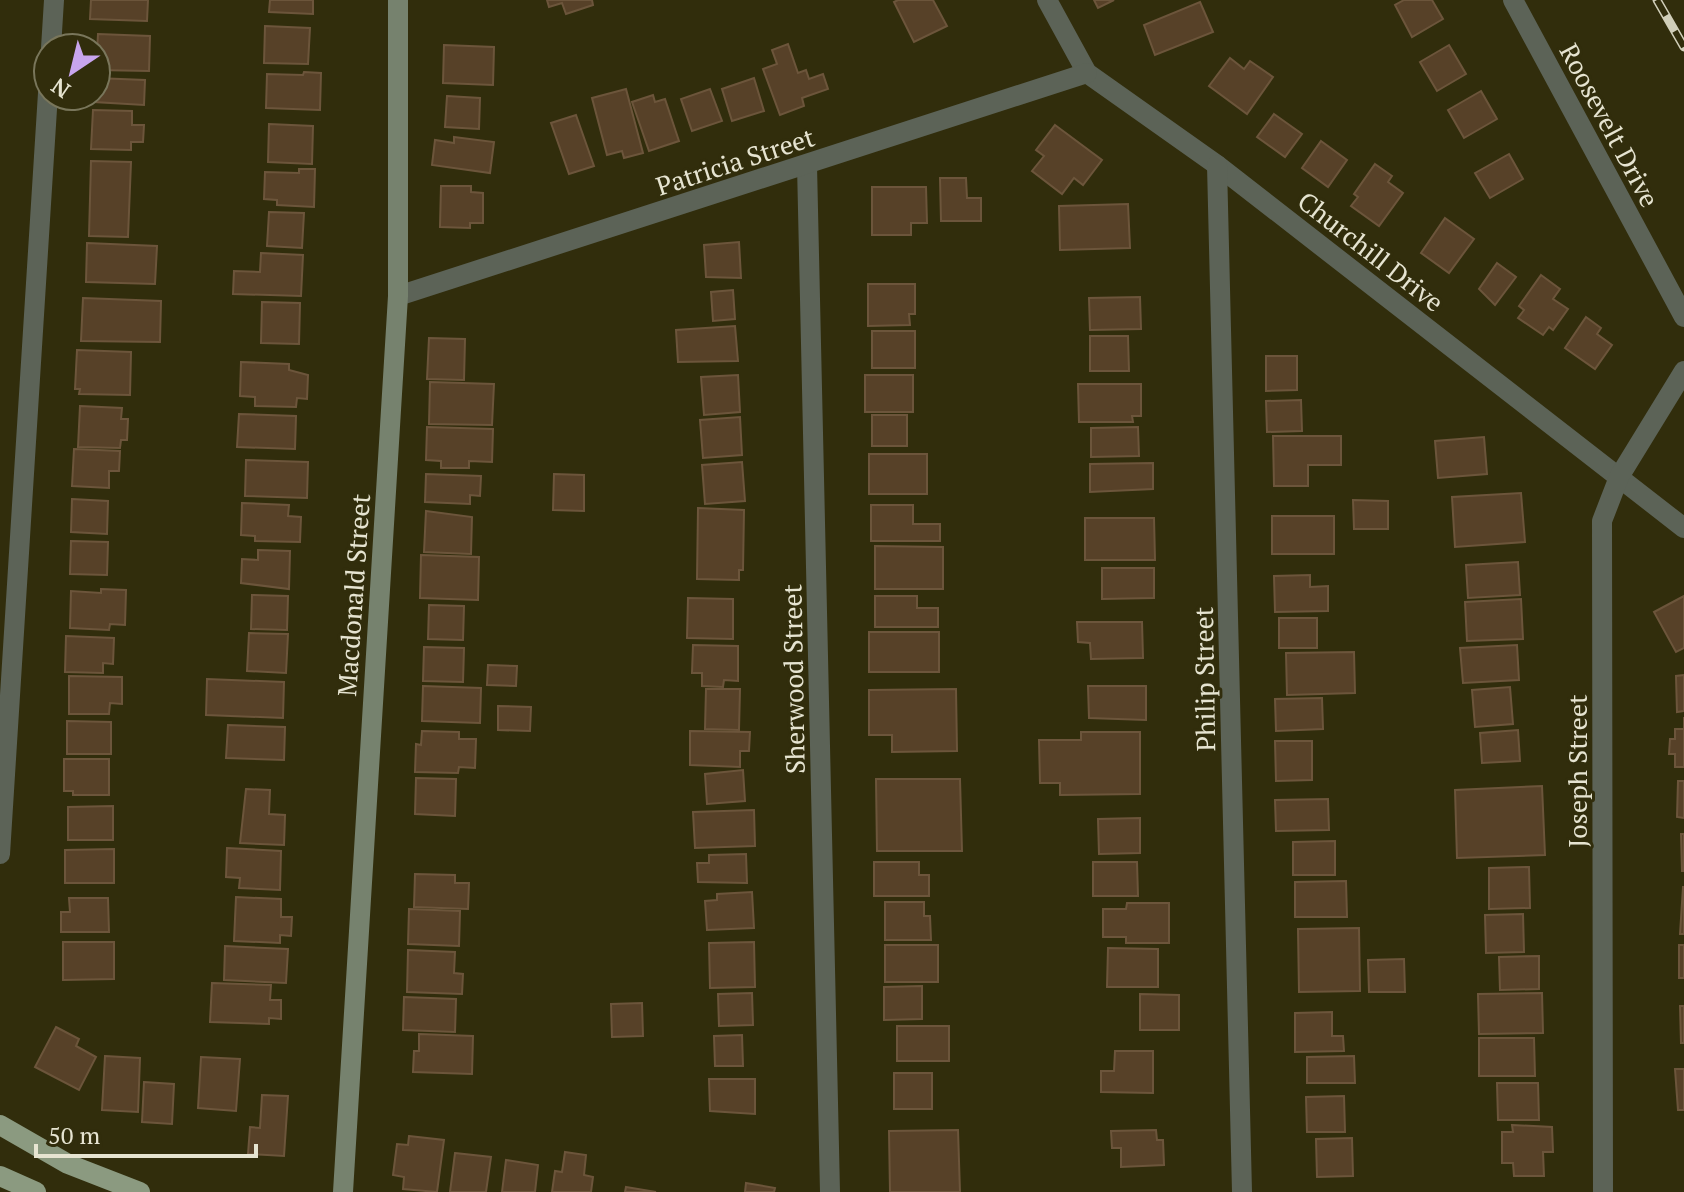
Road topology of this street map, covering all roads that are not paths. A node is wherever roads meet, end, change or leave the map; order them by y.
1 (54, 0) edge
2 (398, 0) edge
3 (1047, 0) edge
4 (1513, 0) edge
5 (52, 32) edge
6 (1087, 73) junction
7 (47, 112) edge
8 (807, 165) junction
9 (1217, 165) junction
10 (398, 296) junction
11 (1684, 317) edge
12 (1684, 371) edge
13 (1619, 477) junction
14 (1684, 528) edge
15 (0, 854) edge
16 (0, 1125) edge
17 (0, 1176) edge
18 (36, 1192) edge
19 (140, 1192) edge
20 (343, 1192) edge
21 (830, 1192) edge
22 (1242, 1192) edge
23 (1603, 1192) edge

1 - 5 street
2 - 10 street, Macdonald Street
3 - 6 street, Churchill Drive
4 - 11 street, Roosevelt Drive
6 - 8 street, Patricia Street
6 - 9 street, Churchill Drive
7 - 15 street
8 - 10 street, Patricia Street
8 - 21 street, Sherwood Street
9 - 13 street, Churchill Drive
9 - 22 street, Philip Street
10 - 20 street, Macdonald Street
12 - 13 street, Joseph Street
13 - 14 street, Churchill Drive
13 - 23 street, Joseph Street
16 - 19 main road
17 - 18 main road

